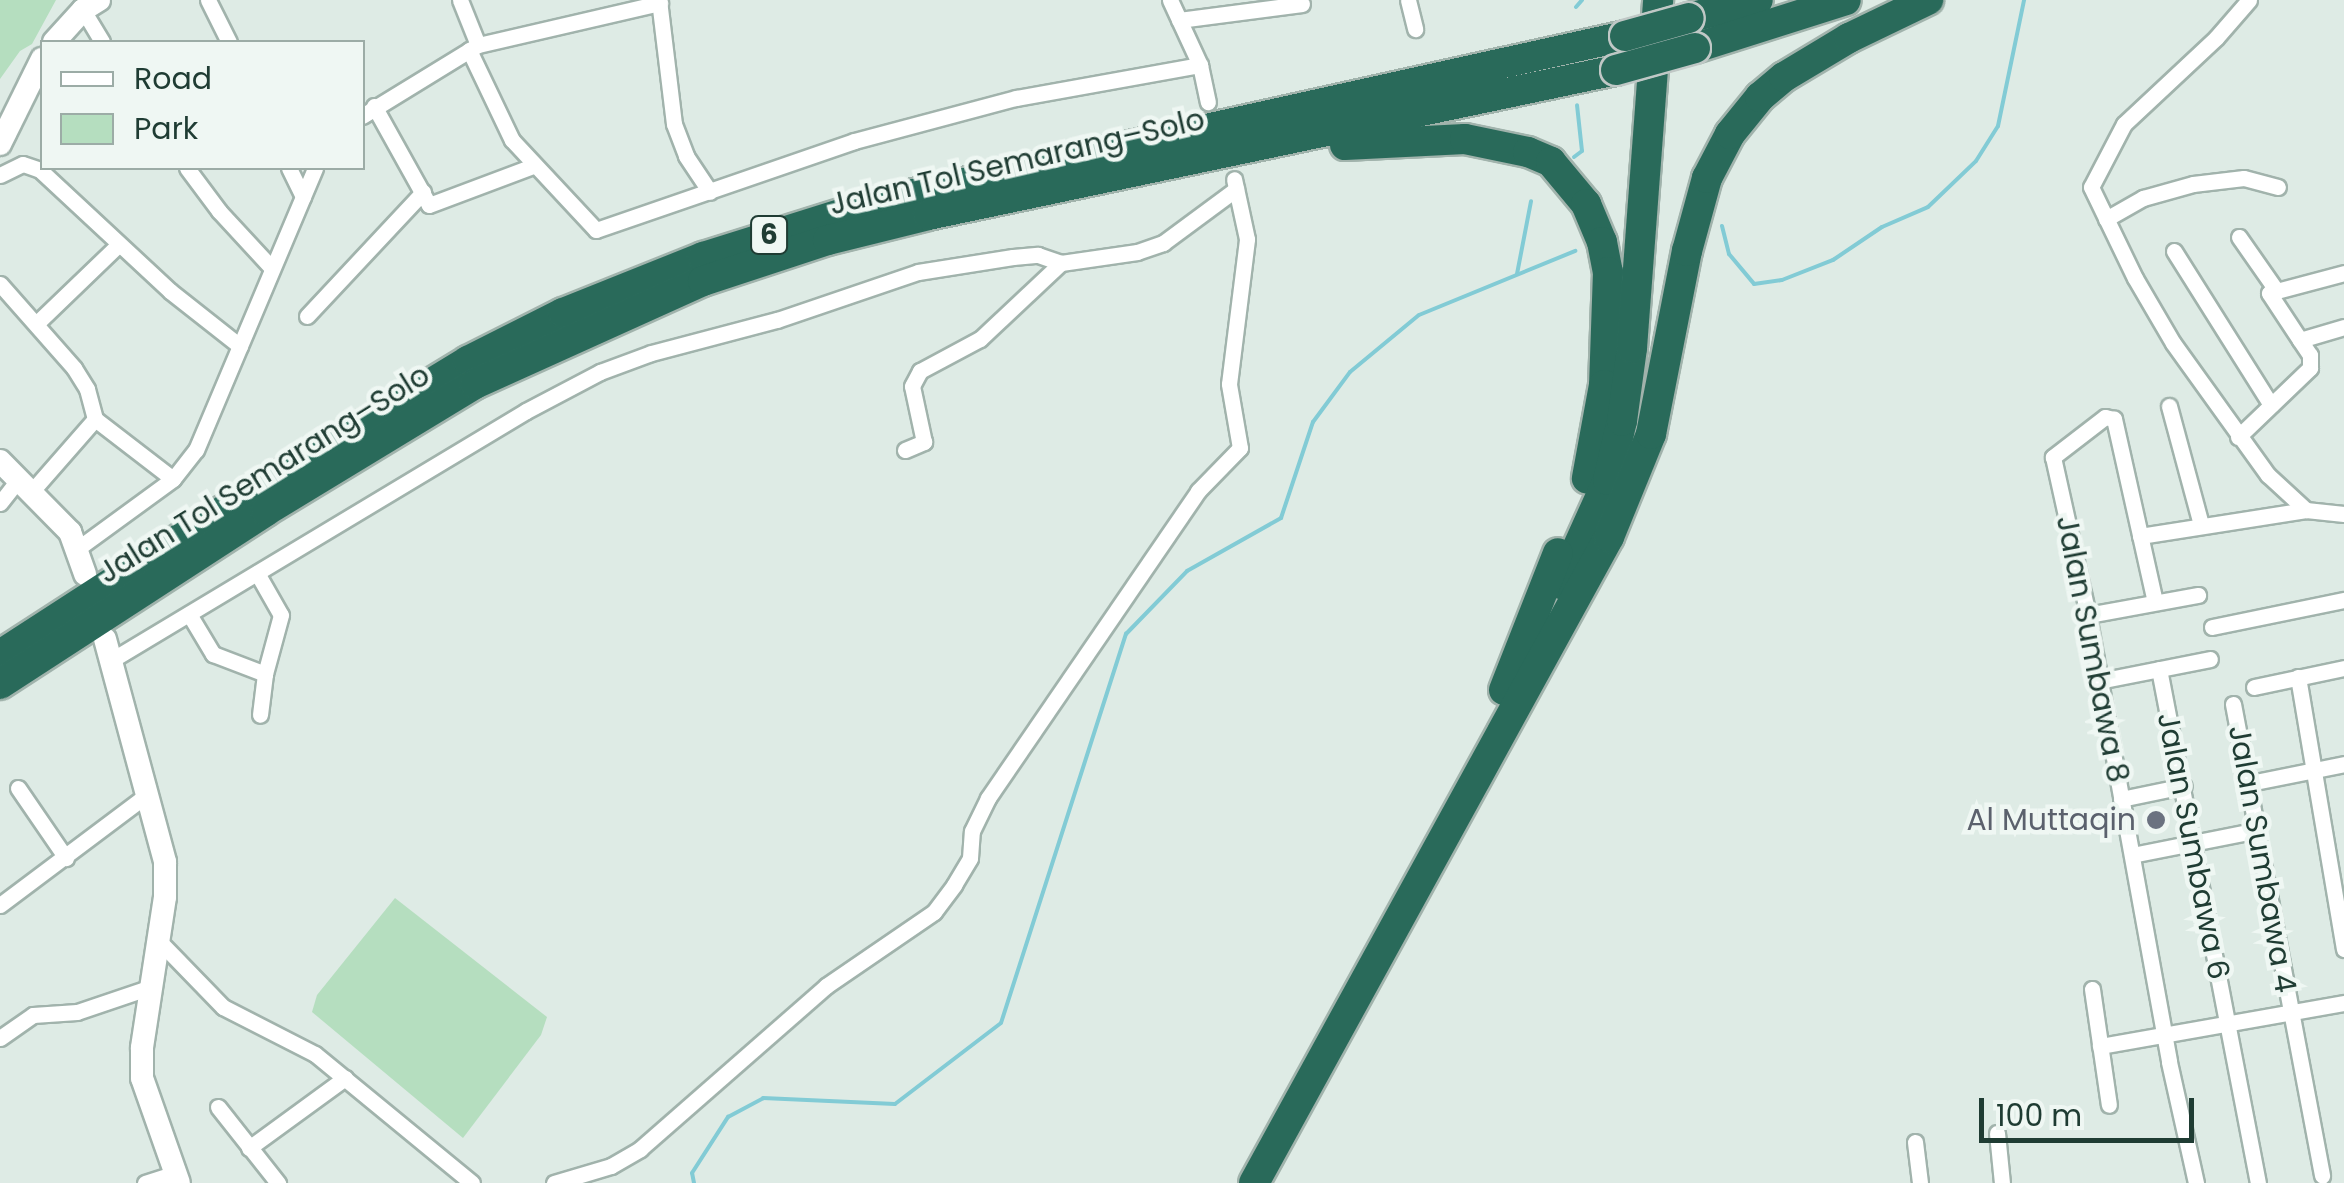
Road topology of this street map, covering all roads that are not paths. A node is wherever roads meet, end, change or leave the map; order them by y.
1 (208, 0) edge
2 (460, 0) edge
3 (1170, 0) edge
4 (1658, 0) edge
5 (1730, 0) edge
6 (1758, 0) edge
7 (1846, 0) edge
8 (1928, 0) edge
9 (2249, 0) edge
10 (660, 1) edge
11 (1412, 1) edge
12 (1302, 4) dead end
13 (91, 5) edge
14 (1179, 20) junction
15 (1689, 21) edge
16 (1415, 29) dead end
17 (56, 40) edge
18 (101, 40) edge
19 (227, 40) edge
20 (473, 48) junction
21 (40, 63) edge
22 (1200, 64) junction
23 (1208, 102) dead end
24 (368, 111) edge
25 (0, 144) edge
26 (533, 166) junction
27 (1154, 167) junction
28 (188, 170) edge
29 (289, 170) edge
30 (315, 170) edge
31 (0, 176) edge
32 (2278, 187) dead end
33 (423, 192) junction
34 (710, 192) junction
35 (303, 197) junction
36 (2106, 219) junction
37 (2240, 237) dead end
38 (118, 245) junction
39 (2174, 251) dead end
40 (1061, 263) junction
41 (270, 266) junction
42 (2344, 273) edge
43 (0, 284) edge
44 (2276, 290) junction
45 (307, 316) dead end
46 (37, 323) junction
47 (2344, 327) edge
48 (2300, 340) junction
49 (240, 346) junction
50 (2271, 405) junction
51 (2169, 406) dead end
52 (95, 418) junction
53 (2238, 438) junction
54 (905, 450) dead end
55 (0, 461) edge
56 (172, 480) junction
57 (25, 485) junction
58 (0, 503) edge
59 (2306, 510) junction
60 (2344, 514) edge
61 (2201, 525) junction
62 (2140, 536) junction
63 (1610, 537) junction
64 (78, 549) junction
65 (257, 573) junction
66 (85, 574) dead end
67 (2198, 595) dead end
68 (2344, 600) edge
69 (2155, 602) junction
70 (189, 614) junction
71 (2088, 614) junction
72 (2212, 627) dead end
73 (108, 650) joint
74 (0, 655) edge
75 (2210, 658) dead end
76 (2159, 668) junction
77 (2344, 668) edge
78 (265, 674) junction
79 (2298, 677) junction
80 (2100, 680) junction
81 (0, 684) edge
82 (2254, 686) dead end
83 (1504, 690) junction
84 (2233, 704) dead end
85 (260, 716) dead end
86 (2344, 764) edge
87 (2316, 770) junction
88 (2250, 783) junction
89 (2184, 786) junction
90 (18, 788) dead end
91 (148, 794) junction
92 (2121, 799) junction
93 (2258, 830) junction
94 (2196, 840) junction
95 (2132, 855) junction
96 (66, 858) junction
97 (0, 905) edge
98 (158, 941) junction
99 (2344, 949) edge
100 (152, 987) junction
101 (2092, 989) dead end
102 (2344, 1003) edge
103 (2290, 1014) junction
104 (2226, 1024) junction
105 (2164, 1035) junction
106 (0, 1038) edge
107 (2100, 1046) junction
108 (345, 1078) junction
109 (2110, 1106) dead end
110 (218, 1107) dead end
111 (1997, 1132) dead end
112 (1915, 1142) dead end
113 (248, 1148) junction
114 (2322, 1176) dead end
115 (177, 1178) edge
116 (145, 1183) edge
117 (278, 1183) edge
118 (472, 1183) edge
119 (554, 1183) edge
120 (1233, 1183) edge
121 (1254, 1183) edge
122 (1920, 1183) edge
123 (2002, 1183) edge
124 (2196, 1183) edge
125 (2258, 1183) edge

1 - 19 street
2 - 20 street
3 - 14 street
4 - 83 highway
5 - 15 highway
6 - 15 highway, Jalan Tol Semarang–Solo / 6
7 - 15 highway, Jalan Tol Semarang–Solo / 6
8 - 63 highway
9 - 36 street
10 - 20 street
10 - 34 street
11 - 16 street
12 - 14 street
13 - 17 main road
13 - 18 street
14 - 22 street
15 - 27 highway, Jalan Tol Semarang–Solo / 6, bridge
15 - 63 highway
15 - 74 highway, Jalan Tol Semarang–Solo / 6, bridge
20 - 24 street
20 - 26 street
21 - 25 main road
22 - 23 street
22 - 34 street
24 - 33 street
26 - 33 street
26 - 34 street
27 - 81 highway, Jalan Tol Semarang–Solo / 6
27 - 83 highway
28 - 41 street
29 - 35 street
30 - 35 street
31 - 38 street
32 - 36 street
33 - 45 street
35 - 41 street
36 - 53 street
37 - 44 street
38 - 46 street
38 - 49 street
39 - 50 street
40 - 54 street
40 - 65 street
40 - 119 street
41 - 49 street
42 - 44 street
43 - 46 street
44 - 48 street
46 - 52 street
47 - 48 street
48 - 50 street
49 - 56 street
50 - 53 street
51 - 61 street
52 - 56 street
52 - 57 street
53 - 59 street
55 - 57 main road
56 - 64 street
57 - 58 street
57 - 64 main road
59 - 60 street
59 - 61 street
61 - 62 street
62 - 69 street
62 - 71 street, Jalan Sumbawa 8
63 - 121 highway
64 - 66 main road
65 - 70 street
65 - 78 street
67 - 69 street
68 - 72 street
69 - 71 street
70 - 73 street
70 - 78 street
71 - 80 street, Jalan Sumbawa 8
73 - 91 main road
75 - 76 street
76 - 80 street
76 - 89 street, Jalan Sumbawa 6
77 - 79 street
78 - 85 street
79 - 82 street
79 - 87 street
80 - 92 street, Jalan Sumbawa 8
83 - 120 highway
84 - 88 street, Jalan Sumbawa 4
86 - 87 street
87 - 88 street
87 - 99 street
88 - 93 street, Jalan Sumbawa 4
89 - 92 street
89 - 94 street, Jalan Sumbawa 6
90 - 96 street
91 - 96 street
91 - 98 main road
92 - 95 street, Jalan Sumbawa 8
93 - 94 street
93 - 103 street, Jalan Sumbawa 4
94 - 95 street
94 - 104 street, Jalan Sumbawa 6
95 - 105 street, Jalan Sumbawa 8
96 - 97 street
98 - 100 main road
98 - 108 street
100 - 106 street
100 - 115 main road
101 - 107 street
102 - 103 street
103 - 104 street
103 - 114 street, Jalan Sumbawa 4
104 - 105 street
104 - 125 street, Jalan Sumbawa 6
105 - 107 street
105 - 124 street, Jalan Sumbawa 8
107 - 109 street
108 - 113 street
108 - 118 street
110 - 113 street
111 - 123 street
112 - 122 street
113 - 117 street
115 - 116 street

